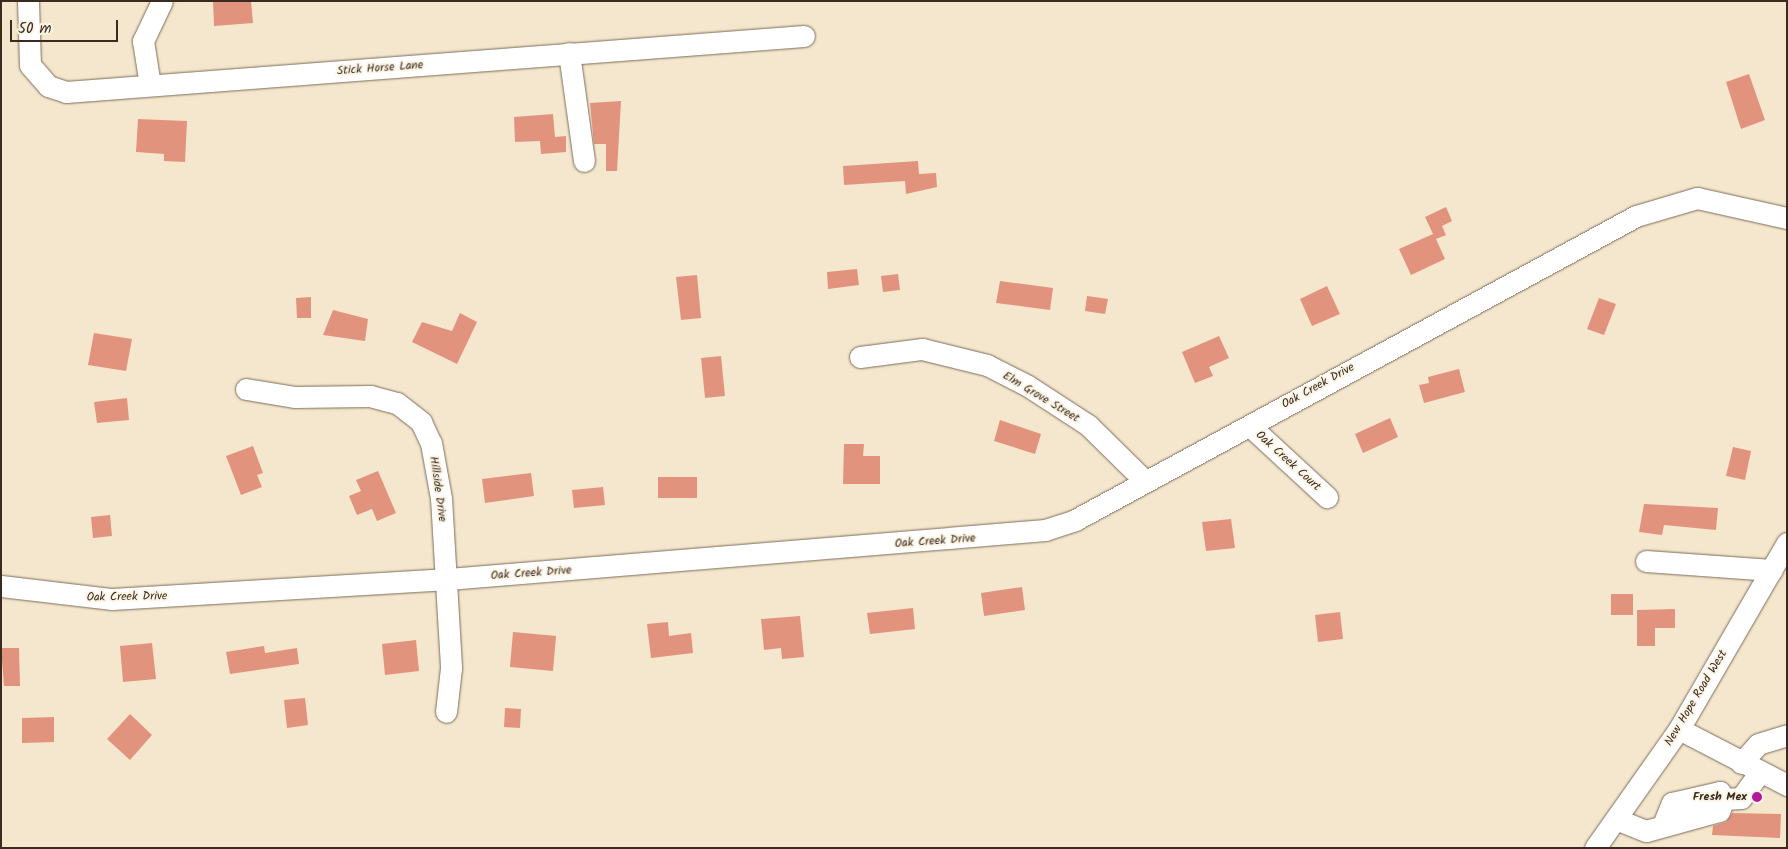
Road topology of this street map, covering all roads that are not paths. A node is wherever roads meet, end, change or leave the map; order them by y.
1 (28, 1) edge
2 (162, 1) edge
3 (804, 36) dead end
4 (570, 53) junction
5 (150, 85) junction
6 (584, 161) dead end
7 (1787, 218) edge
8 (860, 357) dead end
9 (246, 390) dead end
10 (1250, 426) junction
11 (1144, 480) junction
12 (1327, 497) dead end
13 (1787, 543) edge
14 (1646, 561) dead end
15 (1772, 570) junction
16 (448, 579) junction
17 (1, 586) edge
18 (446, 712) dead end
19 (1679, 729) junction
20 (1787, 735) edge
21 (1751, 767) junction
22 (1787, 785) edge
23 (1616, 819) junction
24 (1596, 848) edge

1 - 5 street, Stick Horse Lane
2 - 5 street
3 - 4 street, Stick Horse Lane
4 - 5 street, Stick Horse Lane
4 - 6 street
7 - 10 street, Oak Creek Drive
8 - 11 street, Elm Grove Street
9 - 16 street, Hillside Drive
10 - 11 street, Oak Creek Drive
10 - 12 street, Oak Creek Court
11 - 16 street, Oak Creek Drive
13 - 15 street, New Hope Road West
14 - 15 street
15 - 19 street, New Hope Road West
16 - 17 street, Oak Creek Drive
16 - 18 street, Hillside Drive
19 - 21 street
19 - 23 street, New Hope Road West
20 - 21 street
21 - 22 street
21 - 23 street
23 - 24 street, New Hope Road West

